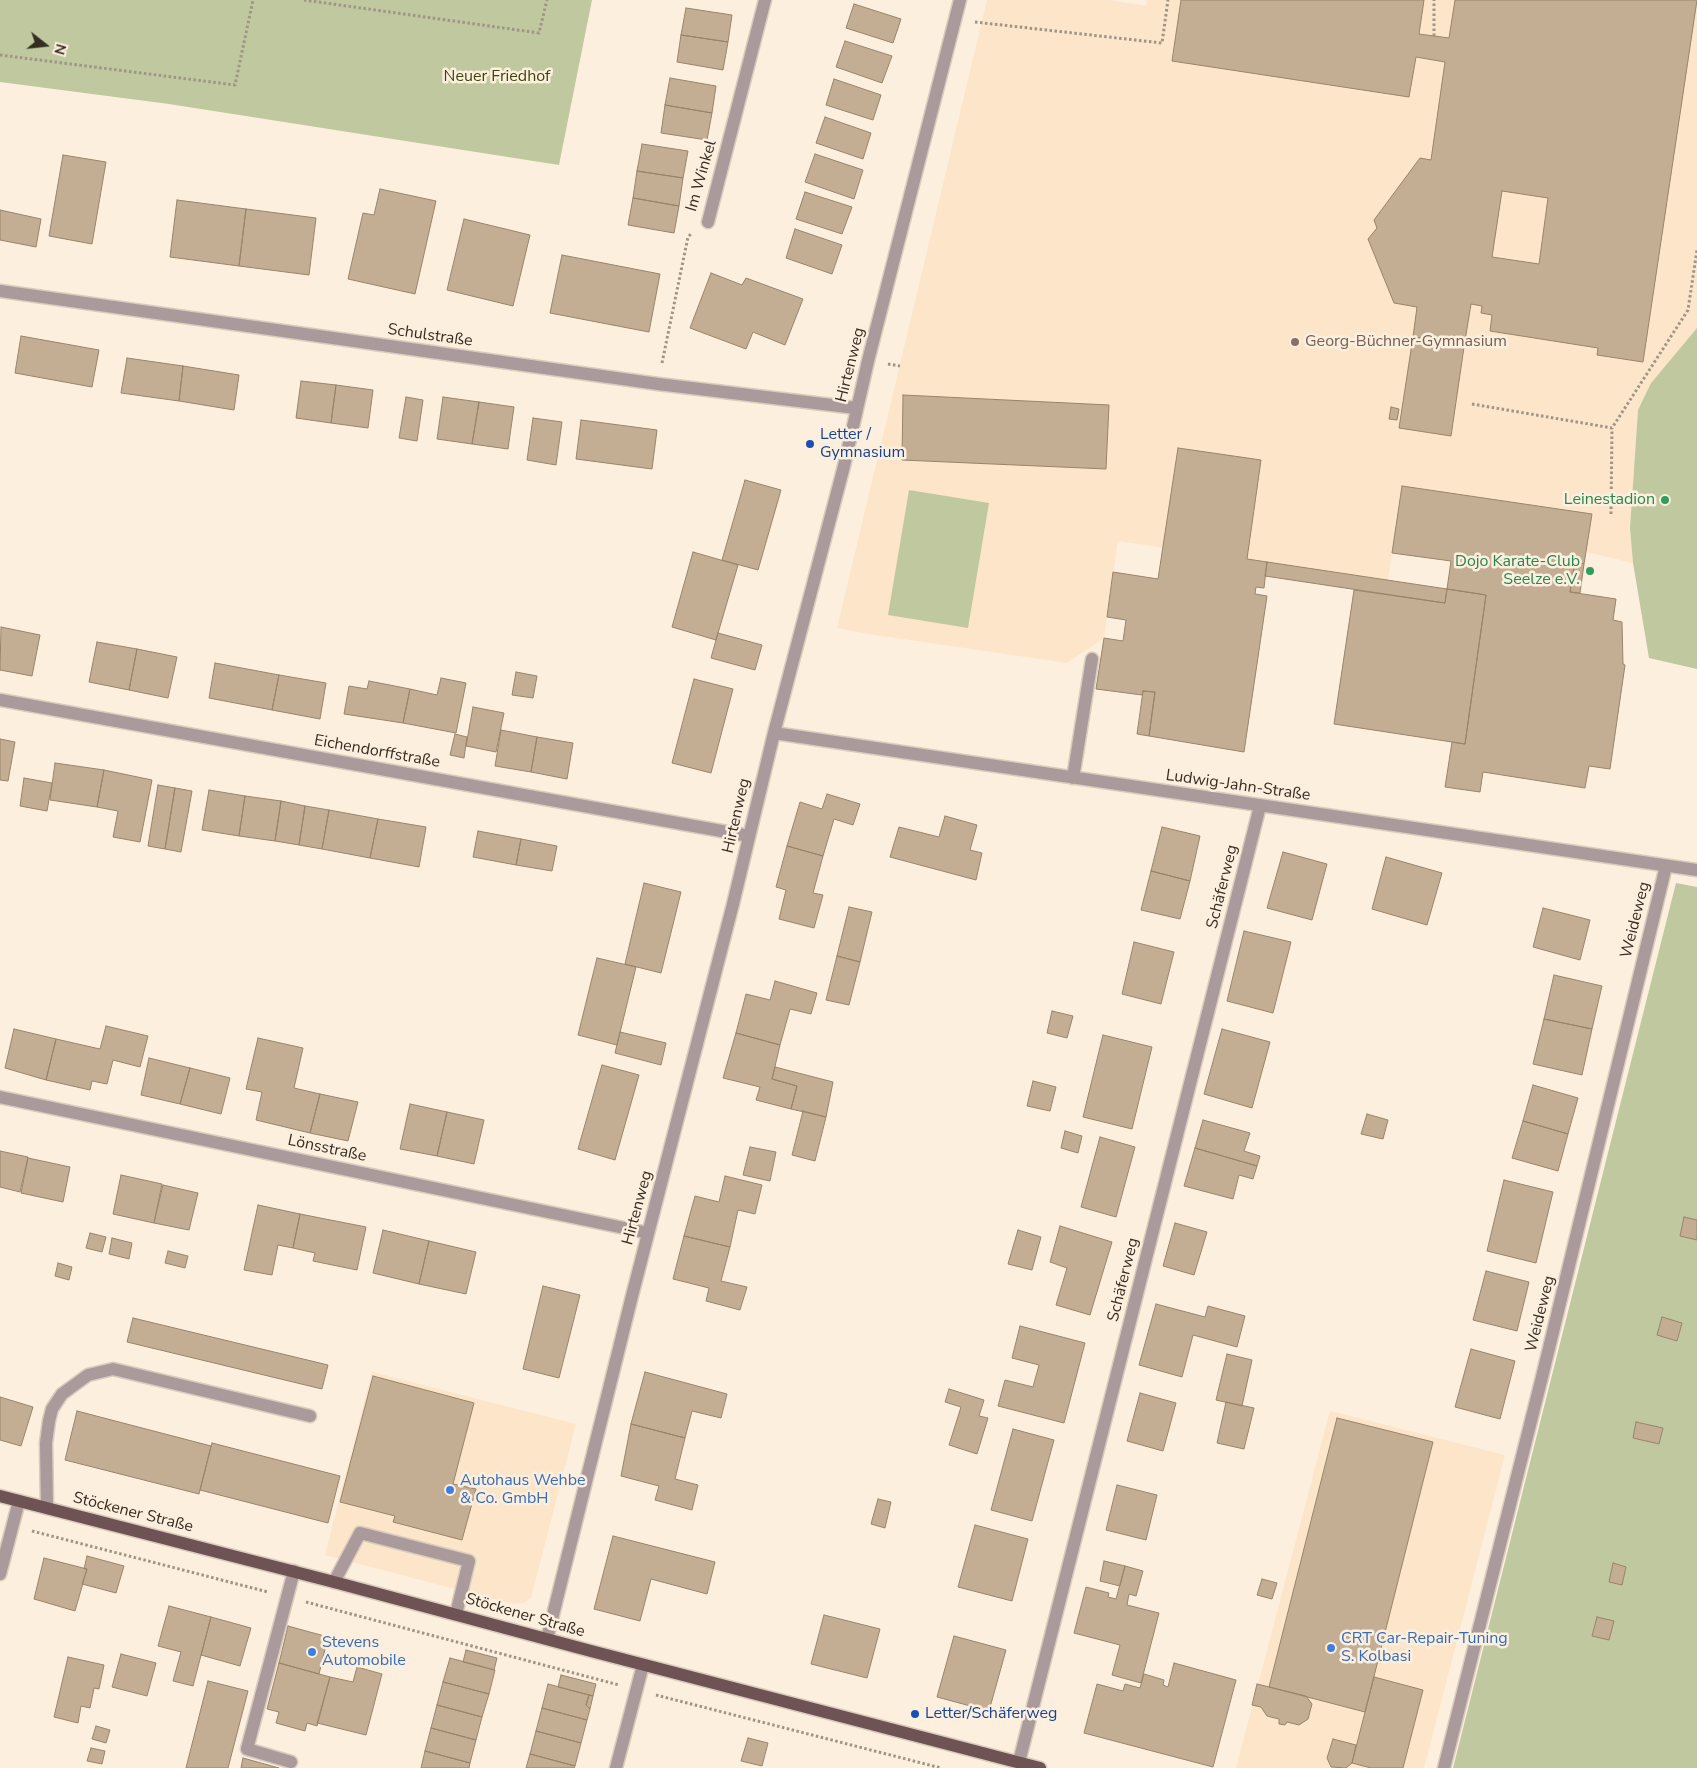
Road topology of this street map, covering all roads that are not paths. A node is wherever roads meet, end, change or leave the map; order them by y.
1 (765, 0) edge
2 (960, 0) edge
3 (708, 222) road end
4 (0, 291) edge
5 (856, 408) junction
6 (1092, 659) dead end
7 (0, 700) edge
8 (774, 733) junction
9 (1073, 778) junction
10 (1260, 806) junction
11 (749, 836) junction
12 (1666, 866) junction
13 (1697, 870) edge
14 (0, 1097) edge
15 (648, 1233) junction
16 (310, 1416) dead end
17 (0, 1496) edge
18 (19, 1500) junction
19 (47, 1508) junction
20 (294, 1571) junction
21 (0, 1574) edge
22 (334, 1582) junction
23 (456, 1614) junction
24 (547, 1640) junction
25 (643, 1665) junction
26 (291, 1762) dead end
27 (1019, 1762) junction
28 (616, 1768) edge
29 (1040, 1768) edge
30 (1444, 1768) edge

1 - 3 street, Im Winkel
2 - 5 street, Hirtenweg
4 - 5 street, Schulstraße
5 - 8 street, Hirtenweg
6 - 9 street
7 - 11 street, Eichendorffstraße
8 - 9 street, Ludwig-Jahn-Straße
8 - 11 street, Hirtenweg
9 - 10 street, Ludwig-Jahn-Straße
10 - 12 street, Ludwig-Jahn-Straße
10 - 27 street, Schäferweg
11 - 15 street, Hirtenweg
12 - 13 street, Ludwig-Jahn-Straße
12 - 30 street, Weideweg
14 - 15 street, Lönsstraße
15 - 24 street, Hirtenweg
16 - 19 street
17 - 18 main road, Stöckener Straße
18 - 19 main road, Stöckener Straße
18 - 21 street
19 - 20 main road, Stöckener Straße
20 - 22 main road, Stöckener Straße
20 - 26 street
22 - 23 main road, Stöckener Straße
22 - 23 street
23 - 24 main road, Stöckener Straße
24 - 25 main road, Stöckener Straße
25 - 27 main road, Stöckener Straße
25 - 28 street
27 - 29 main road, Stöckener Straße

